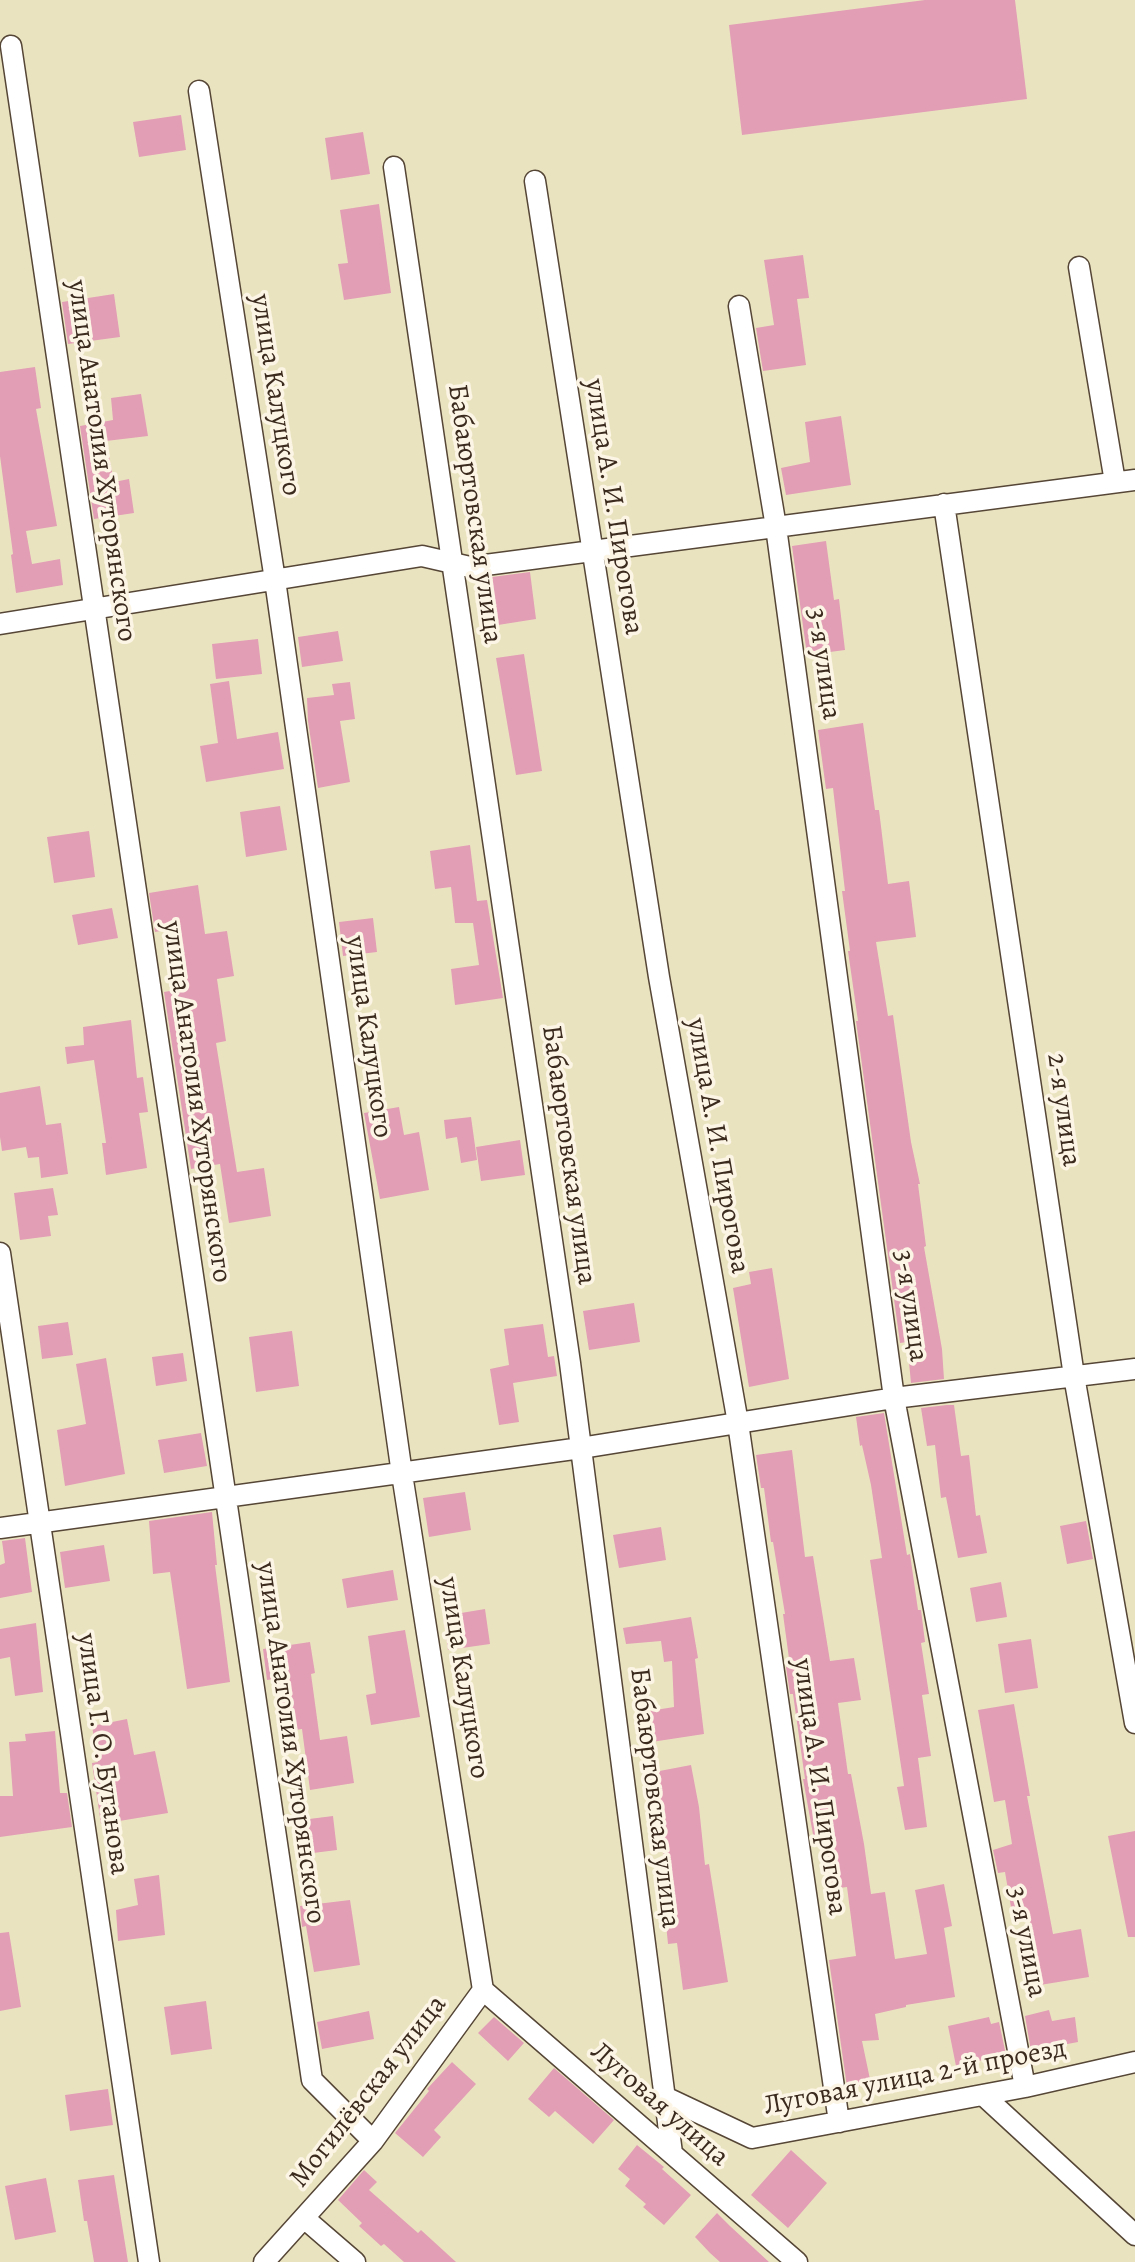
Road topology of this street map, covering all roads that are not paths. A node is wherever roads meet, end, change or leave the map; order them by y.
1 (11, 46) dead end
2 (199, 91) dead end
3 (394, 167) dead end
4 (535, 181) dead end
5 (1079, 267) dead end
6 (739, 306) dead end
7 (1125, 481) edge
8 (944, 504) junction
9 (776, 527) junction
10 (592, 551) junction
11 (452, 563) junction
12 (275, 580) junction
13 (94, 609) junction
14 (0, 624) edge
15 (0, 1253) edge
16 (1135, 1369) edge
17 (1074, 1376) junction
18 (894, 1398) junction
19 (738, 1423) junction
20 (581, 1448) junction
21 (402, 1474) junction
22 (226, 1497) junction
23 (40, 1522) junction
24 (0, 1528) edge
25 (1135, 1723) edge
26 (483, 1990) junction
27 (1135, 2062) edge
28 (1025, 2087) junction
29 (983, 2095) junction
30 (665, 2097) junction
31 (839, 2122) junction
32 (373, 2141) junction
33 (672, 2153) junction
34 (304, 2218) junction
35 (1135, 2235) edge
36 (149, 2262) edge
37 (264, 2262) edge
38 (355, 2262) edge
39 (797, 2262) edge

1 - 13 street, улица Анатолия Хуторянского
2 - 12 street, улица Калуцкого
3 - 11 street, Бабаюртовская улица
4 - 10 street, улица А. И. Пирогова
5 - 7 street
6 - 9 street, 3-я улица
7 - 8 street
8 - 9 street
8 - 17 street, 2-я улица
9 - 10 street
9 - 18 street, 3-я улица
10 - 11 street
10 - 19 street, улица А. И. Пирогова
11 - 12 street
11 - 20 street, Бабаюртовская улица
12 - 13 street
12 - 21 street, улица Калуцкого
13 - 14 street
13 - 22 street, улица Анатолия Хуторянского
15 - 23 street, улица Г. О. Буганова
16 - 17 street
17 - 18 street
17 - 25 street, 2-я улица
18 - 19 street
18 - 28 street, 3-я улица
19 - 20 street
19 - 31 street, улица А. И. Пирогова
20 - 21 street
20 - 30 street, Бабаюртовская улица
21 - 22 street
21 - 26 street, улица Калуцкого
22 - 23 street
22 - 32 street, улица Анатолия Хуторянского
23 - 24 street
23 - 36 street, улица Г. О. Буганова
26 - 32 street, Могилёвская улица
26 - 33 street, Луговая улица
27 - 28 street, Луговая улица 2-й проезд
28 - 29 street, Луговая улица 2-й проезд
29 - 31 street, Луговая улица 2-й проезд
29 - 35 street
30 - 31 street, Луговая улица 2-й проезд
30 - 33 street, Бабаюртовская улица
32 - 34 street, Могилёвская улица
33 - 39 street, Луговая улица
34 - 37 street, Могилёвская улица
34 - 38 street

